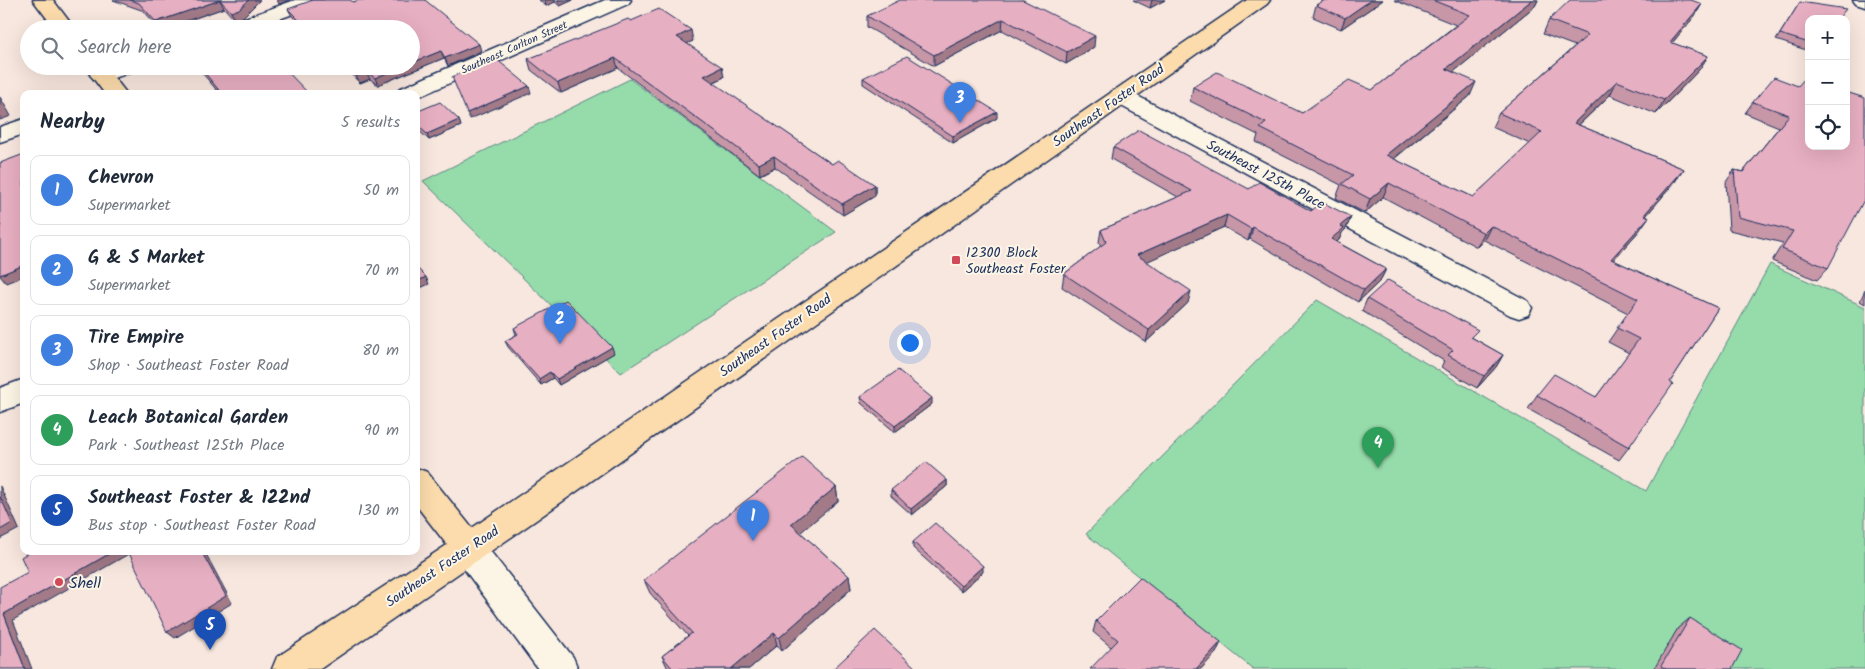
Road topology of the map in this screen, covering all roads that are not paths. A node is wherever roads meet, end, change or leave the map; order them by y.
1 (43, 0) edge
2 (313, 0) edge
3 (622, 0) edge
4 (1260, 0) edge
5 (58, 20) edge
6 (258, 20) edge
7 (101, 75) edge
8 (112, 90) edge
9 (416, 90) edge
10 (1120, 96) junction
11 (20, 128) edge
12 (0, 135) edge
13 (1519, 308) dead end
14 (20, 392) edge
15 (0, 402) edge
16 (420, 486) edge
17 (468, 548) junction
18 (290, 669) edge
19 (560, 669) edge

1 - 5 main road
2 - 6 street
3 - 9 street, Southeast Carlton Street
4 - 10 main road, Southeast Foster Road
7 - 8 main road
10 - 13 street, Southeast 125th Place
10 - 17 main road, Southeast Foster Road
11 - 12 street
14 - 15 street
16 - 17 main road
17 - 18 main road, Southeast Foster Road
17 - 19 street

